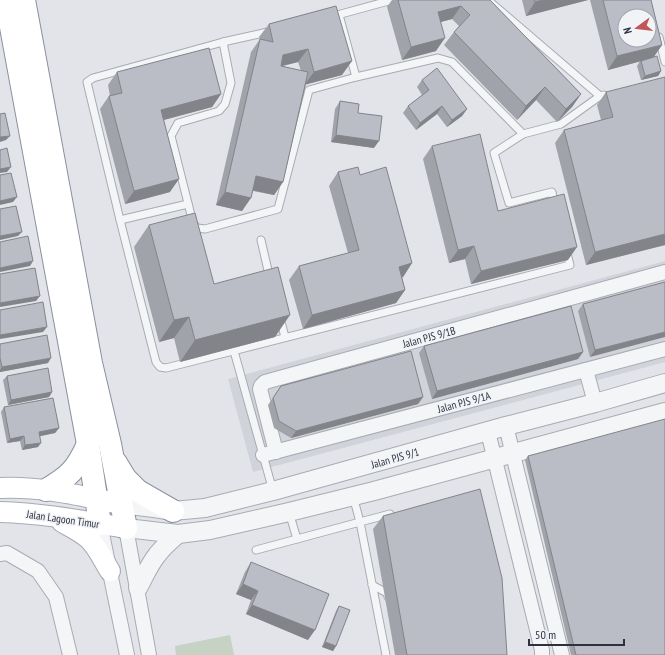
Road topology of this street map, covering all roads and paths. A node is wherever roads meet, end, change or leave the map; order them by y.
1 (6, 0) edge
2 (24, 0) edge
3 (392, 0) edge
4 (488, 0) edge
5 (339, 15) junction
6 (324, 18) edge
7 (277, 29) edge
8 (657, 31) edge
9 (223, 42) junction
10 (665, 62) edge
11 (356, 77) junction
12 (523, 134) junction
13 (188, 204) junction
14 (557, 214) edge
15 (120, 220) junction
16 (260, 240) dead end
17 (564, 243) edge
18 (665, 272) edge
19 (272, 285) edge
20 (278, 308) edge
21 (285, 338) junction
22 (665, 349) edge
23 (234, 351) junction
24 (586, 370) junction
25 (665, 383) edge
26 (595, 403) junction
27 (665, 412) edge
28 (506, 426) junction
29 (488, 432) junction
30 (88, 444) junction
31 (521, 453) junction
32 (270, 454) junction
33 (112, 457) junction
34 (495, 458) junction
35 (0, 488) edge
36 (46, 490) junction
37 (273, 491) junction
38 (353, 496) junction
39 (96, 499) junction
40 (121, 504) junction
41 (173, 511) junction
42 (0, 512) edge
43 (289, 512) junction
44 (397, 512) edge
45 (54, 517) junction
46 (360, 522) junction
47 (100, 524) junction
48 (126, 528) junction
49 (178, 534) junction
50 (297, 539) junction
51 (256, 550) dead end
52 (0, 554) edge
53 (110, 571) junction
54 (372, 585) junction
55 (138, 588) junction
56 (390, 608) dead end
57 (393, 642) dead end
58 (386, 653) edge
59 (70, 655) edge
60 (127, 655) edge
61 (150, 655) edge
62 (542, 655) edge
63 (562, 655) edge

1 - 30 highway
2 - 33 highway
3 - 5 lane
4 - 12 lane
5 - 6 lane
5 - 11 lane
7 - 9 lane
8 - 10 lane
9 - 13 lane
9 - 15 lane
11 - 12 lane
11 - 13 lane
12 - 14 lane
13 - 15 lane
15 - 23 lane
16 - 19 lane
17 - 21 lane
18 - 32 street, Jalan PJS 9/1B
20 - 21 lane
21 - 23 lane
22 - 24 street, Jalan PJS 9/1A
23 - 32 lane
24 - 26 street
24 - 32 street, Jalan PJS 9/1A
25 - 26 street, Jalan PJS 9/1
26 - 28 street, Jalan PJS 9/1
27 - 31 street
28 - 29 street, Jalan PJS 9/1
28 - 31 street
29 - 34 street
29 - 37 street, Jalan PJS 9/1
30 - 36 highway
30 - 39 highway
31 - 34 street
31 - 63 street
32 - 37 lane
33 - 40 highway
33 - 41 highway
34 - 38 street
34 - 62 street
35 - 36 main road
36 - 39 main road
37 - 41 street, Jalan PJS 9/1
38 - 43 street
38 - 46 lane
39 - 40 main road
39 - 47 highway
40 - 41 street, Jalan PJS 9/1
40 - 48 highway
42 - 45 main road, Jalan Lagoon Timur
43 - 49 street
43 - 50 lane
44 - 46 lane
45 - 47 main road, Jalan Lagoon Timur
45 - 53 main road
46 - 50 lane
46 - 54 lane
47 - 48 main road, Jalan Lagoon Timur
47 - 53 street
48 - 49 street
48 - 55 street
49 - 55 street
50 - 51 lane
52 - 59 street
53 - 60 street
54 - 56 lane
54 - 58 lane
55 - 61 street
57 - 58 lane

